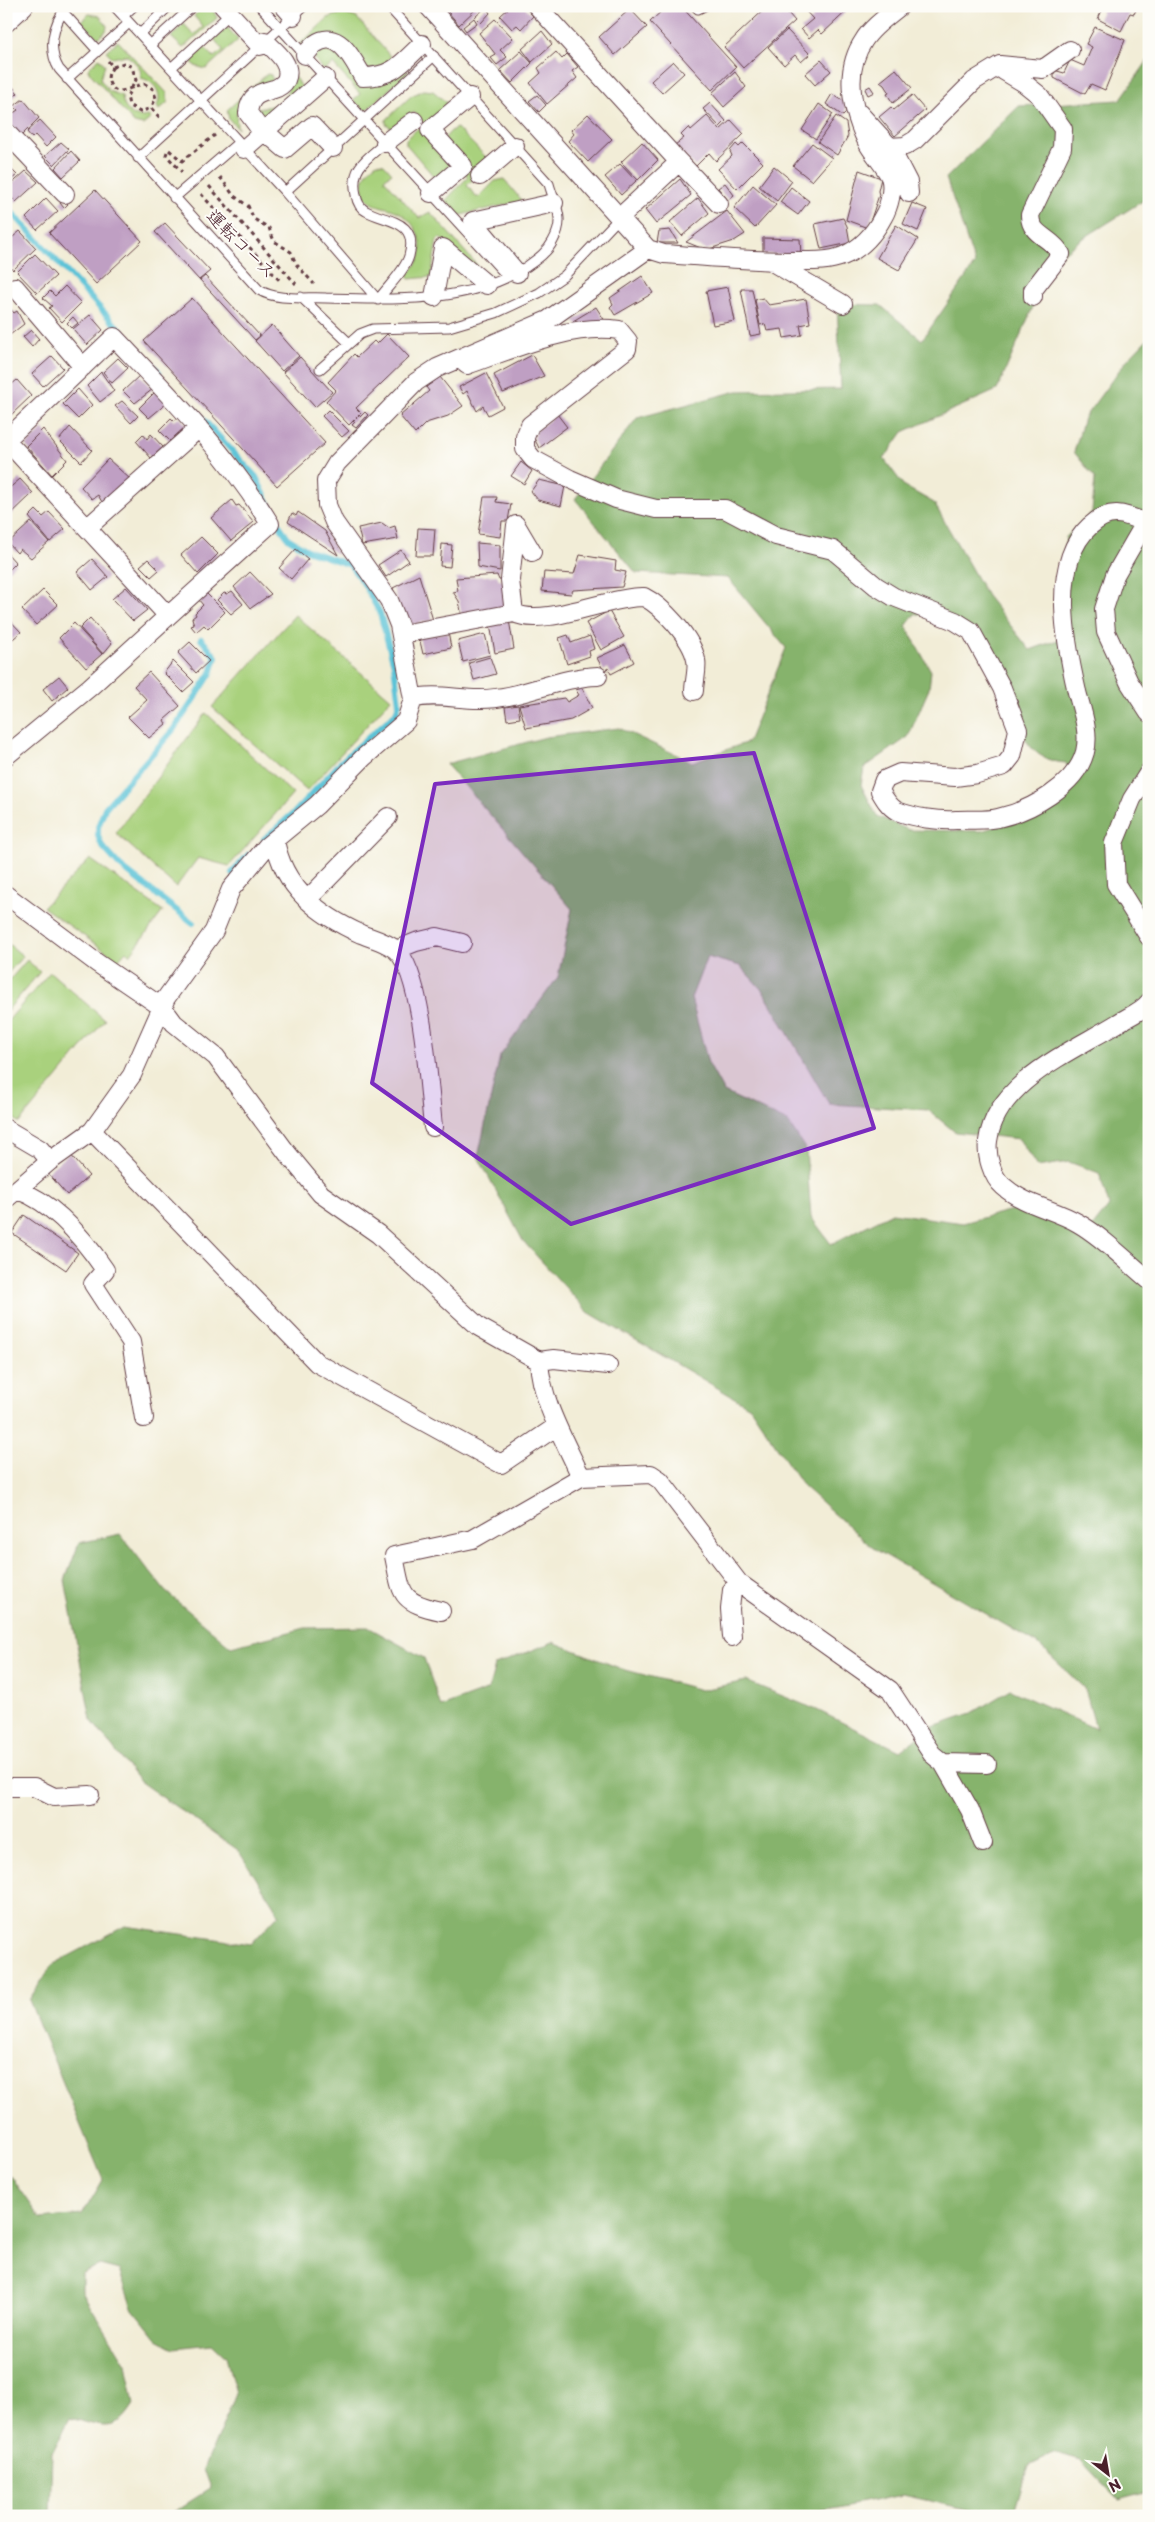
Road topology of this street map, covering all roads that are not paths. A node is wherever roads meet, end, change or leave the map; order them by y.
1 (24, 6) edge
2 (114, 6) edge
3 (134, 6) edge
4 (170, 6) edge
5 (193, 6) edge
6 (260, 6) edge
7 (388, 6) edge
8 (428, 6) edge
9 (538, 6) edge
10 (695, 6) edge
11 (704, 6) edge
12 (900, 6) edge
13 (65, 9) edge
14 (227, 10) edge
15 (294, 10) edge
16 (126, 19) junction
17 (6, 23) edge
18 (280, 28) junction
19 (140, 34) junction
20 (263, 43) junction
21 (150, 45) junction
22 (428, 50) junction
23 (1070, 50) dead end
24 (98, 51) junction
25 (304, 55) junction
26 (1000, 65) junction
27 (171, 68) junction
28 (326, 78) junction
29 (67, 79) junction
30 (470, 97) junction
31 (201, 100) junction
32 (854, 110) junction
33 (364, 120) junction
34 (414, 120) dead end
35 (265, 130) junction
36 (6, 132) edge
37 (385, 143) junction
38 (241, 146) junction
39 (515, 146) junction
40 (890, 147) junction
41 (334, 148) junction
42 (138, 158) junction
43 (679, 162) junction
44 (480, 176) dead end
45 (284, 192) junction
46 (909, 192) dead end
47 (431, 193) junction
48 (65, 194) dead end
49 (174, 198) junction
50 (554, 203) junction
51 (719, 204) dead end
52 (620, 217) junction
53 (648, 249) junction
54 (769, 261) junction
55 (513, 275) junction
56 (487, 285) junction
57 (16, 287) dead end
58 (302, 297) junction
59 (434, 297) junction
60 (1033, 298) dead end
61 (378, 300) junction
62 (843, 304) dead end
63 (349, 343) junction
64 (460, 359) junction
65 (83, 367) junction
66 (320, 370) dead end
67 (199, 428) junction
68 (6, 440) edge
69 (1147, 523) edge
70 (87, 528) junction
71 (532, 552) dead end
72 (514, 613) junction
73 (168, 616) junction
74 (402, 634) junction
75 (598, 676) dead end
76 (694, 691) dead end
77 (413, 699) junction
78 (1149, 713) edge
79 (6, 756) edge
80 (1149, 772) edge
81 (388, 817) dead end
82 (274, 840) junction
83 (6, 895) edge
84 (307, 900) junction
85 (1149, 937) edge
86 (462, 943) dead end
87 (396, 950) junction
88 (1149, 1002) edge
89 (163, 1008) junction
90 (433, 1127) dead end
91 (6, 1128) edge
92 (92, 1131) junction
93 (50, 1161) junction
94 (12, 1195) edge
95 (1149, 1280) edge
96 (539, 1361) junction
97 (608, 1364) dead end
98 (144, 1418) dead end
99 (557, 1426) junction
100 (581, 1477) junction
101 (739, 1583) junction
102 (441, 1611) dead end
103 (732, 1637) dead end
104 (943, 1763) junction
105 (987, 1764) dead end
106 (6, 1787) edge
107 (90, 1795) dead end
108 (983, 1843) dead end

1 - 17 street
2 - 16 lane
3 - 16 lane
4 - 19 lane
5 - 21 lane
6 - 18 lane
7 - 22 lane, 運転コース
8 - 52 street
9 - 43 street
10 - 11 lane
12 - 32 street
13 - 24 lane
13 - 29 lane, 運転コース
14 - 20 street
14 - 27 lane
15 - 18 lane
16 - 19 lane
16 - 24 lane
18 - 20 lane
18 - 25 lane
19 - 21 lane
20 - 31 lane
20 - 35 street
21 - 27 lane
22 - 25 street
22 - 30 lane, 運転コース
22 - 33 lane
23 - 26 street
24 - 29 lane
25 - 28 lane
26 - 40 street
26 - 60 street
27 - 31 lane
28 - 33 lane
28 - 35 street
29 - 42 lane, 運転コース
30 - 39 lane, 運転コース
30 - 47 street
31 - 38 lane
31 - 42 lane
32 - 40 street
32 - 54 street
33 - 37 lane
33 - 41 lane
34 - 37 street
35 - 38 street
35 - 41 street
36 - 48 street
37 - 47 lane
37 - 61 lane
38 - 45 lane
38 - 49 lane
39 - 44 street
39 - 50 lane, 運転コース
40 - 46 street
41 - 45 lane
42 - 49 lane, 運転コース
43 - 51 street
43 - 52 street
45 - 61 lane
47 - 55 lane
49 - 58 lane, 運転コース
50 - 55 lane, 運転コース
50 - 55 street
52 - 53 street
52 - 63 lane
53 - 54 street
53 - 64 street
54 - 62 street
55 - 56 lane, 運転コース
56 - 59 lane, 運転コース
56 - 59 street
57 - 65 street
58 - 61 lane, 運転コース
58 - 63 lane
59 - 61 lane, 運転コース
63 - 66 lane
64 - 69 street
64 - 74 street
65 - 67 street
65 - 68 street
67 - 70 street
67 - 73 street
68 - 70 street
69 - 78 street
70 - 73 street
71 - 72 street
72 - 74 street
72 - 76 street
73 - 79 street
74 - 77 street
75 - 77 street
77 - 82 street
80 - 85 street
81 - 84 street
82 - 84 street
82 - 89 street
83 - 89 street
84 - 87 street
86 - 87 street
87 - 90 street
88 - 95 street
89 - 92 street
89 - 96 street
91 - 93 street
92 - 93 street
92 - 99 street
93 - 94 street
94 - 98 street
96 - 97 street
96 - 99 street
99 - 100 street
100 - 101 street
100 - 102 street
101 - 103 street
101 - 104 street
104 - 105 street
104 - 108 street
106 - 107 street

